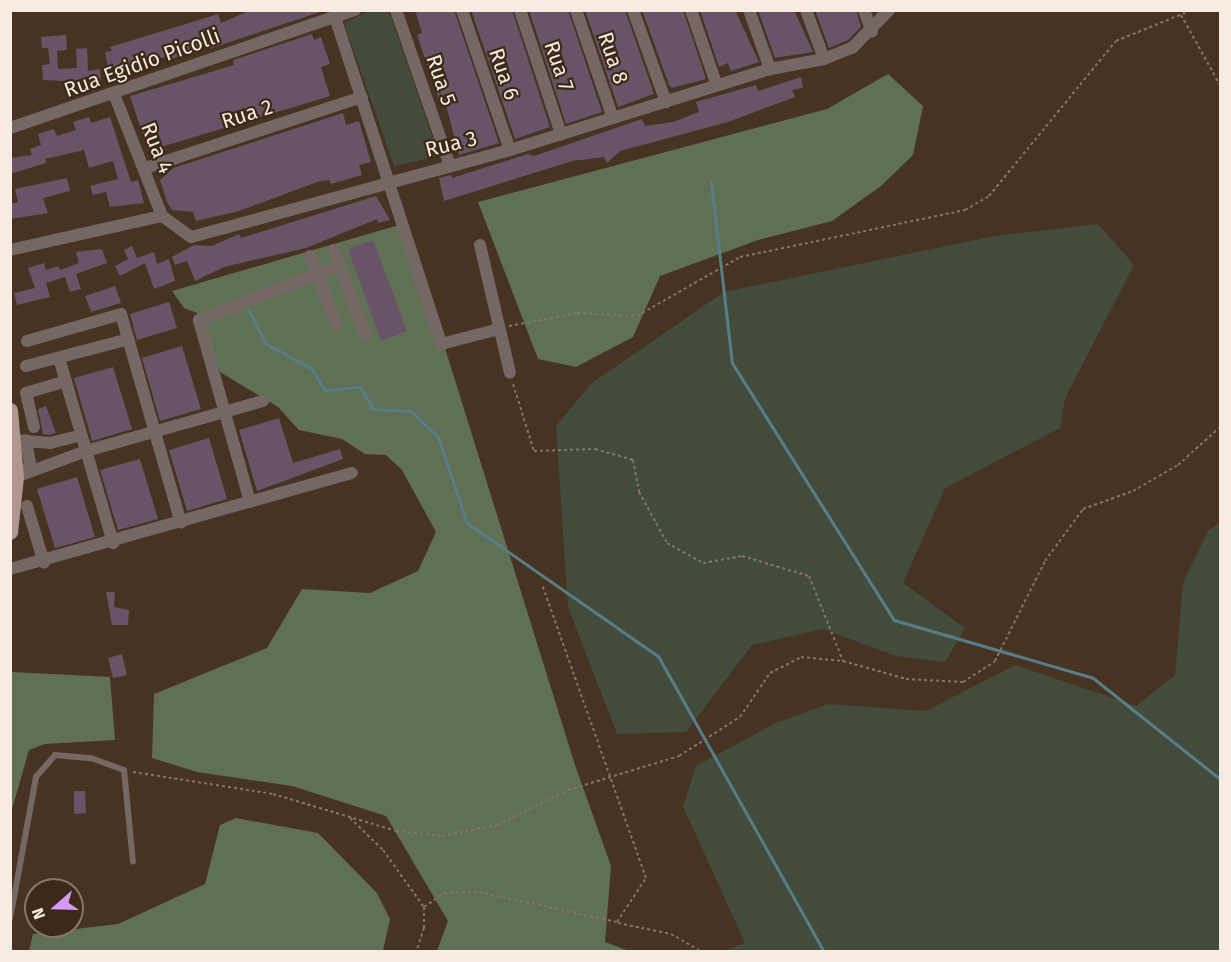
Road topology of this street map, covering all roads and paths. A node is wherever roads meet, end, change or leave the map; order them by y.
1 (355, 10) edge
2 (396, 10) edge
3 (462, 10) edge
4 (520, 10) edge
5 (576, 10) edge
6 (633, 10) edge
7 (691, 10) edge
8 (749, 10) edge
9 (806, 10) edge
10 (864, 10) edge
11 (889, 10) edge
12 (1192, 10) edge
13 (331, 15) edge
14 (1181, 15) junction
15 (872, 32) junction
16 (824, 59) junction
17 (770, 69) junction
18 (1221, 85) edge
19 (717, 86) junction
20 (114, 94) junction
21 (362, 97) junction
22 (666, 102) junction
23 (613, 118) junction
24 (10, 128) edge
25 (561, 134) junction
26 (510, 150) junction
27 (449, 163) junction
28 (145, 168) junction
29 (388, 180) junction
30 (162, 216) junction
31 (480, 245) dead end
32 (10, 250) edge
33 (334, 250) dead end
34 (310, 256) dead end
35 (339, 265) junction
36 (317, 273) junction
37 (336, 324) dead end
38 (499, 329) junction
39 (365, 335) dead end
40 (129, 339) junction
41 (27, 341) dead end
42 (59, 358) junction
43 (26, 366) dead end
44 (510, 373) joint
45 (66, 381) junction
46 (263, 401) dead end
47 (10, 410) edge
48 (225, 411) junction
49 (34, 427) dead end
50 (1221, 427) edge
51 (155, 432) junction
52 (16, 433) edge
53 (81, 435) junction
54 (86, 452) junction
55 (352, 473) dead end
56 (21, 475) junction
57 (250, 502) junction
58 (27, 506) dead end
59 (181, 523) junction
60 (11, 526) edge
61 (113, 543) junction
62 (44, 563) junction
63 (10, 569) edge
64 (542, 585) dead end
65 (843, 661) junction
66 (124, 770) junction
67 (610, 777) junction
68 (349, 817) junction
69 (133, 862) dead end
70 (424, 907) junction
71 (10, 919) edge
72 (617, 922) junction
73 (416, 951) edge
74 (702, 951) edge

1 - 13 street, Rua Egidio Picolli
2 - 27 street, Rua 5
3 - 26 street, Rua 6
4 - 25 street, Rua 7
5 - 23 street, Rua 8
6 - 22 street
7 - 19 street
8 - 17 street
9 - 16 street
10 - 15 street
11 - 15 street, Rua 3
12 - 14 path
13 - 20 street, Rua Egidio Picolli
13 - 21 street
14 - 18 path
14 - 38 path
15 - 16 street, Rua 3
16 - 17 street, Rua 3
17 - 19 street, Rua 3
19 - 22 street, Rua 3
20 - 24 street, Rua Egidio Picolli
20 - 28 street, Rua 4
21 - 28 street, Rua 2
21 - 29 street
22 - 23 street, Rua 3
23 - 25 street, Rua 3
25 - 26 street, Rua 3
26 - 27 street, Rua 3
27 - 29 street, Rua 3
28 - 30 street, Rua 4
29 - 30 street, Rua 3
29 - 38 street
30 - 32 street
31 - 38 street
33 - 35 street
34 - 36 street
35 - 36 street
35 - 39 street
36 - 37 street
36 - 48 street
38 - 44 street
40 - 41 street
40 - 42 street
40 - 51 street
42 - 43 street
42 - 45 street
44 - 65 path
45 - 49 street
45 - 53 street
46 - 48 street
47 - 52 main road
48 - 51 street
48 - 57 street
50 - 65 path
51 - 54 street
51 - 59 street
52 - 53 street
52 - 56 main road
53 - 54 street
54 - 56 street
54 - 61 street
55 - 57 street
56 - 60 main road
57 - 59 street
58 - 62 street
59 - 61 street
61 - 62 street
62 - 63 street
64 - 67 path
65 - 67 path
66 - 68 path
66 - 69 lane
66 - 71 lane
67 - 68 path
67 - 72 path
68 - 70 path
70 - 72 path
70 - 73 path
72 - 74 path

